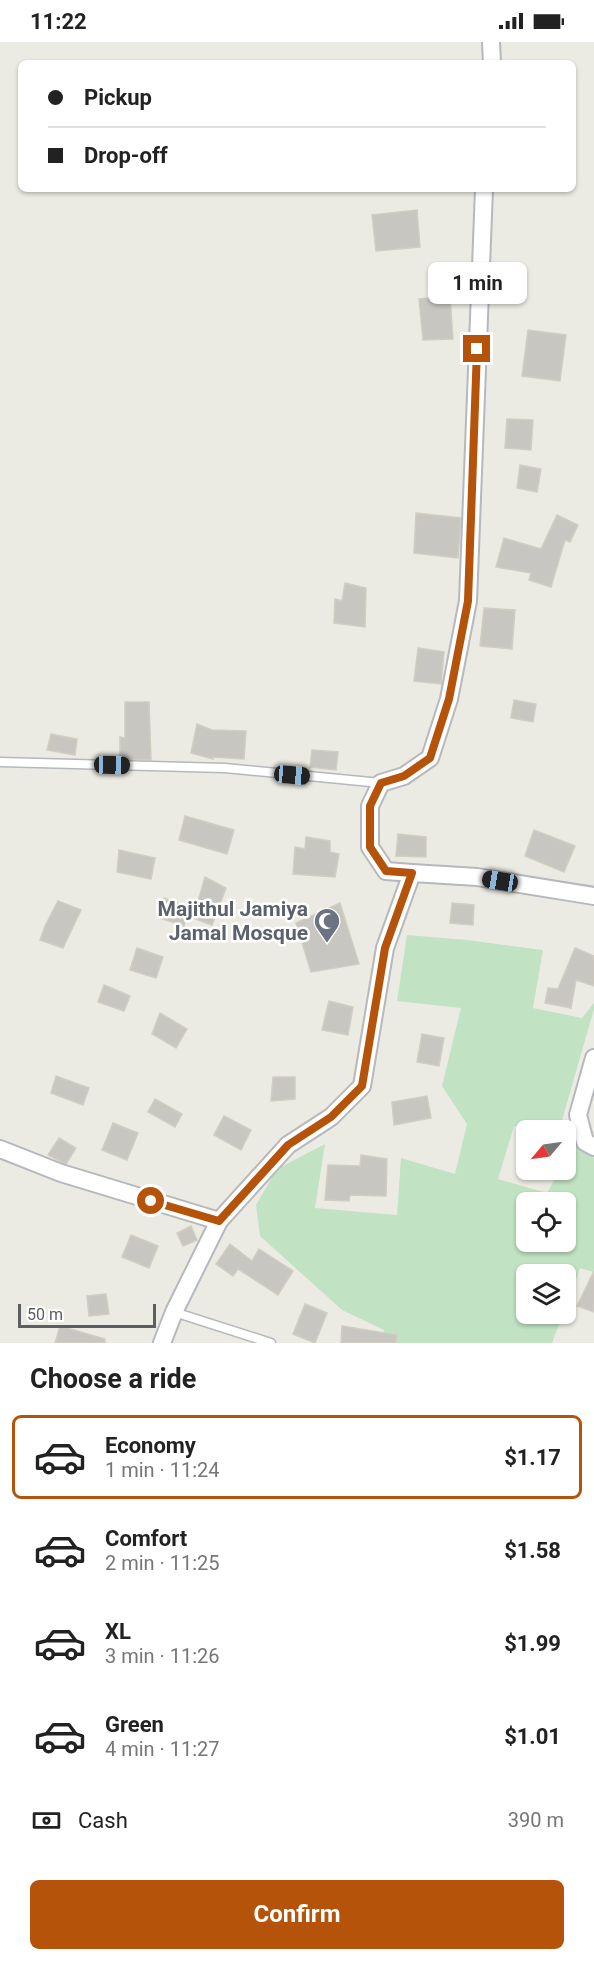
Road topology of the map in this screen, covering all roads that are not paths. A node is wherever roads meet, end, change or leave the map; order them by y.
1 (491, 42) edge
2 (492, 60) edge
3 (483, 192) edge
4 (0, 762) edge
5 (381, 783) junction
6 (412, 873) junction
7 (594, 896) edge
8 (594, 1058) edge
9 (594, 1147) edge
10 (0, 1149) edge
11 (219, 1221) junction
12 (174, 1312) junction
13 (162, 1343) edge
14 (271, 1343) edge

1 - 2 street
3 - 5 street
4 - 5 lane
5 - 6 street
6 - 7 street
6 - 11 street
8 - 9 street
10 - 11 street
11 - 12 street
12 - 13 street
12 - 14 lane

